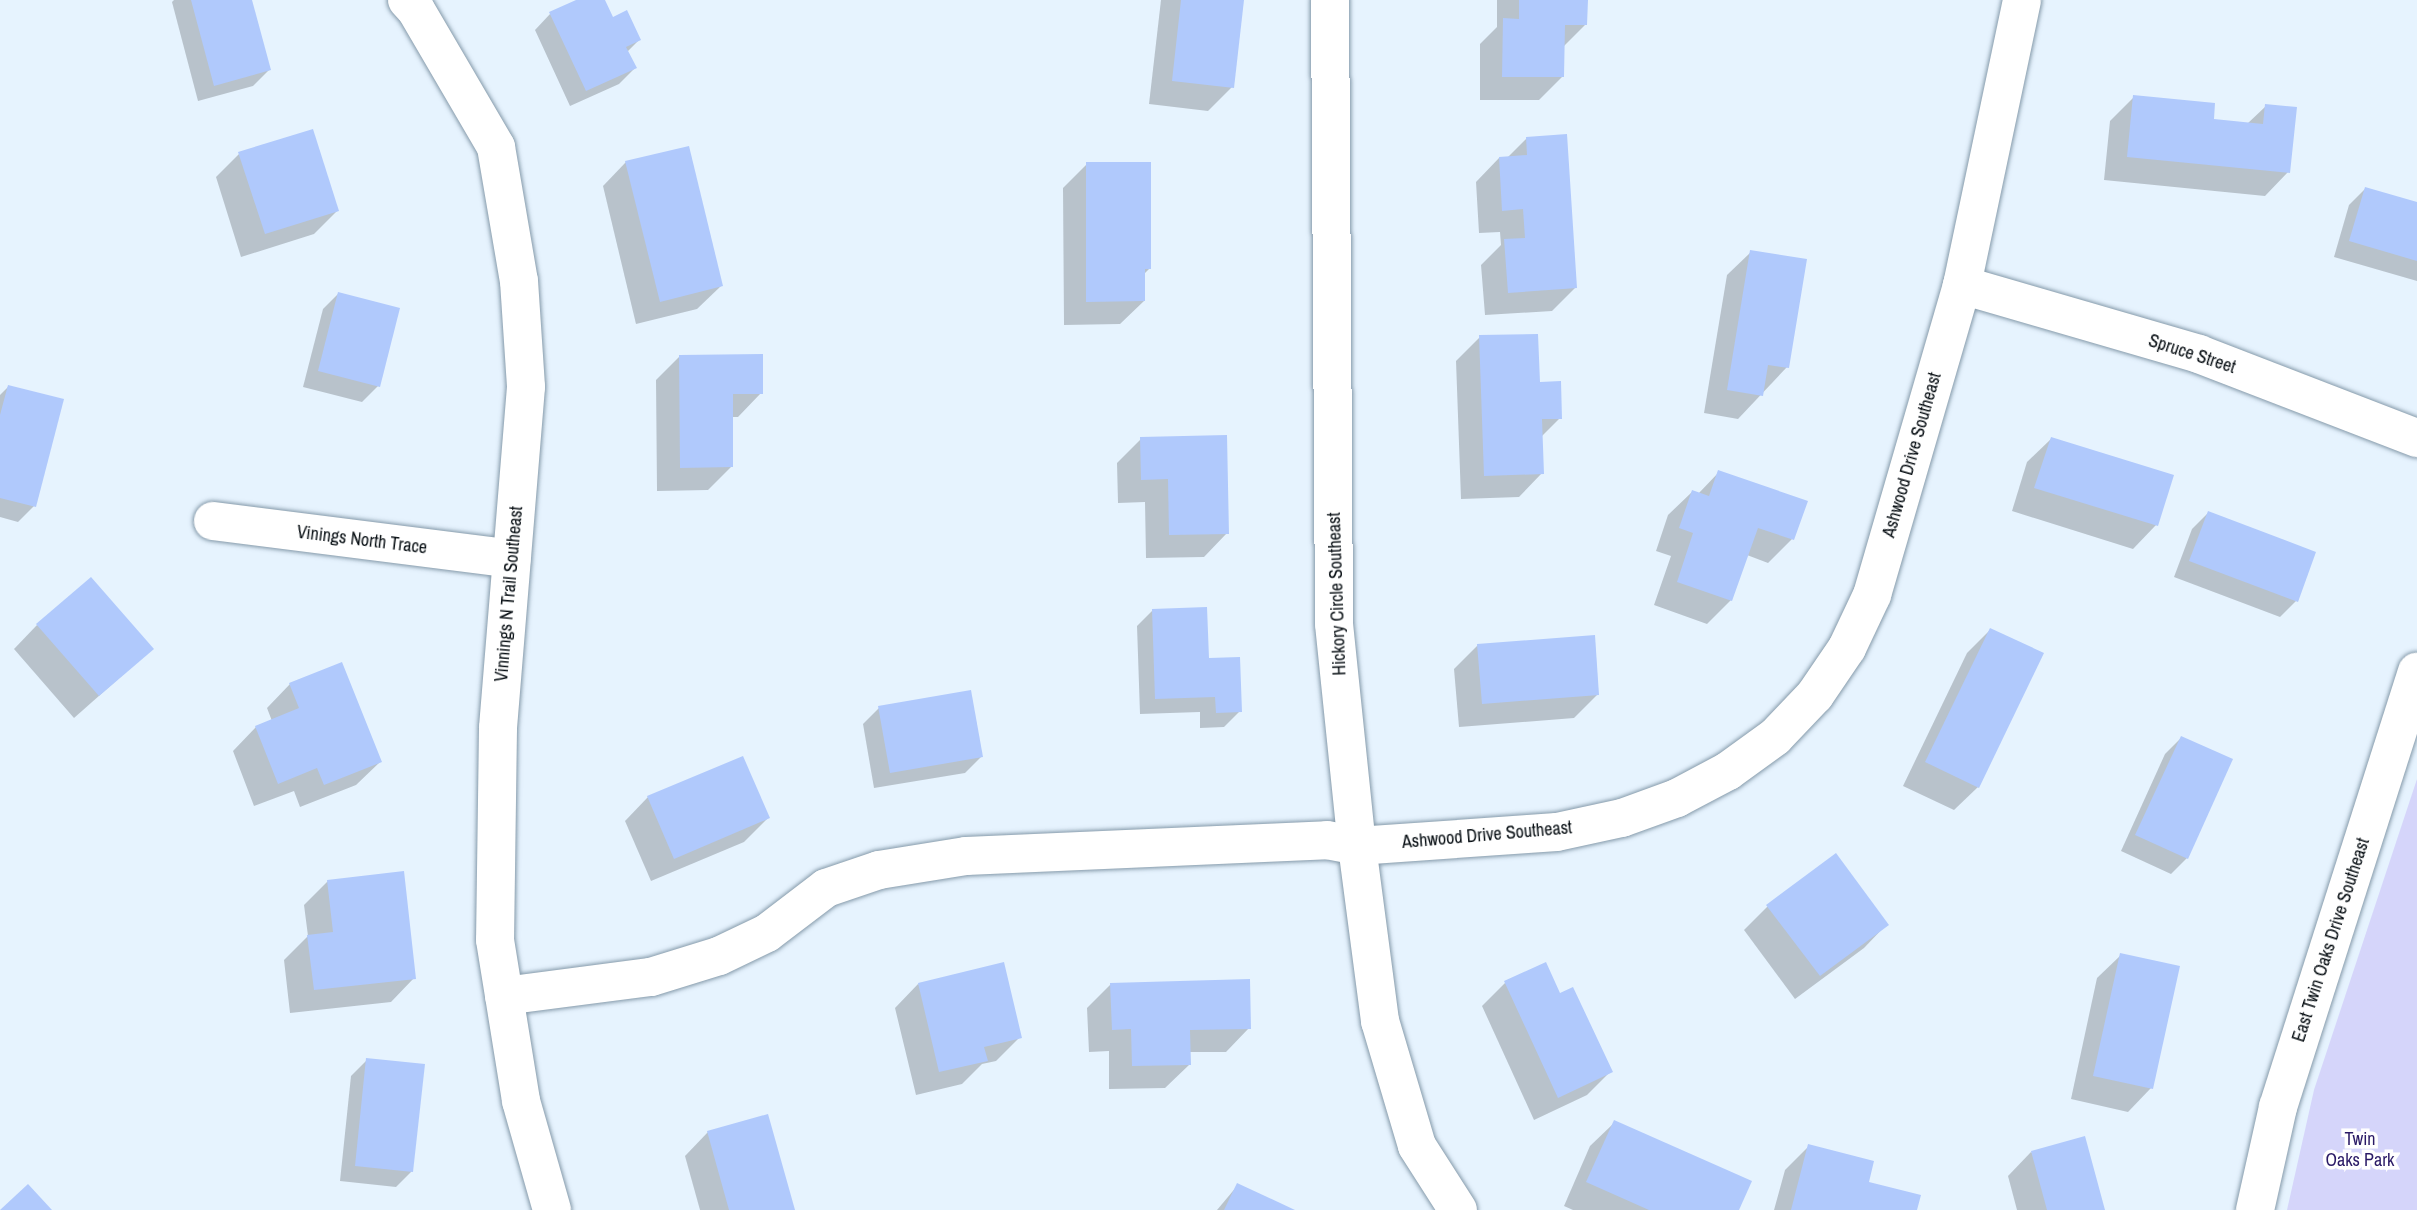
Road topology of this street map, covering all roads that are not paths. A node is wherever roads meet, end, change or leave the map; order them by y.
1 (407, 0) edge
2 (1330, 0) edge
3 (2022, 0) edge
4 (1962, 285) junction
5 (2417, 438) edge
6 (213, 521) dead end
7 (512, 559) junction
8 (2417, 672) edge
9 (1357, 846) junction
10 (504, 996) junction
11 (552, 1210) edge
12 (1458, 1210) edge
13 (2255, 1210) edge

1 - 7 street, Vinnings N Trail Southeast
2 - 9 street, Hickory Circle Southeast
3 - 4 street, Ashwood Drive Southeast
4 - 5 street, Spruce Street
4 - 9 street, Ashwood Drive Southeast
6 - 7 street, Vinings North Trace
7 - 10 street, Vinnings N Trail Southeast
8 - 13 street, East Twin Oaks Drive Southeast
9 - 10 street, Ashwood Drive Southeast
9 - 12 street, Hickory Circle Southeast
10 - 11 street, Vinnings N Trail Southeast

